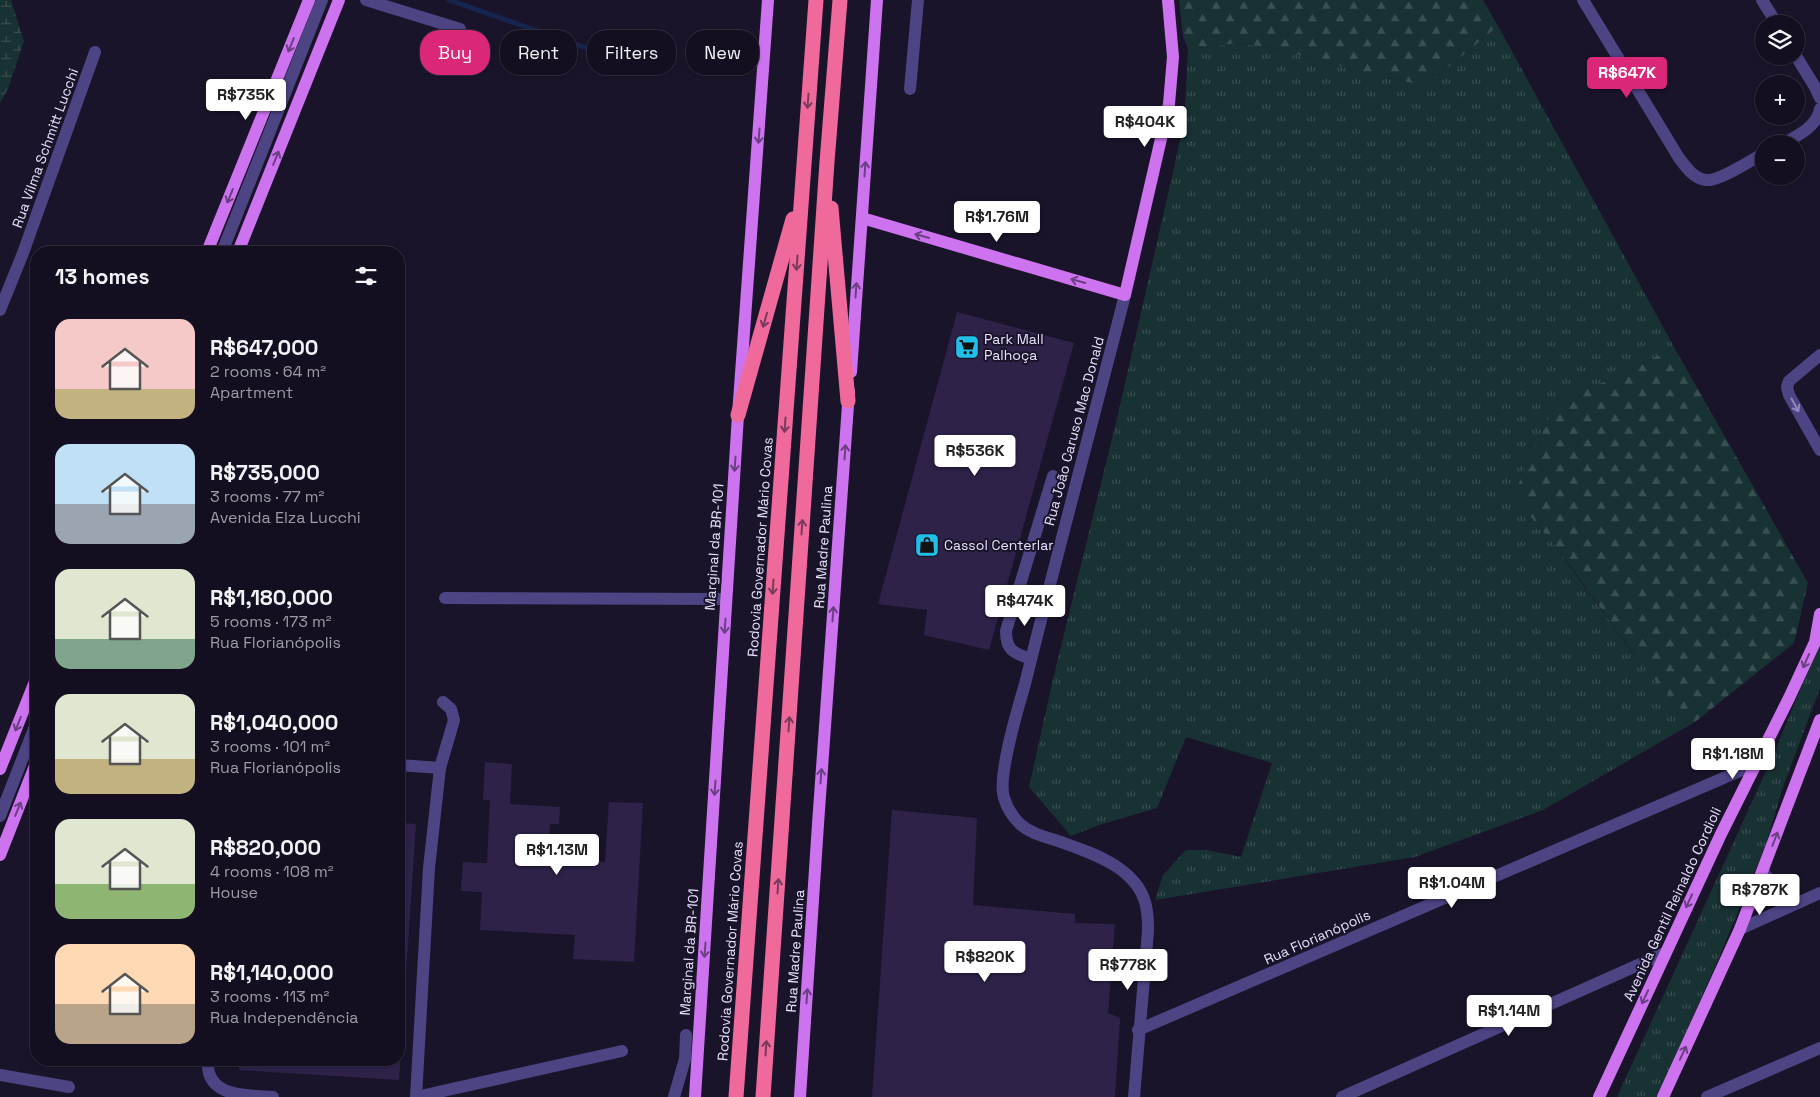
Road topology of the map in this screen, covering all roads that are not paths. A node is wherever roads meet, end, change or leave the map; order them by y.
1 (309, 0) edge
2 (322, 0) edge
3 (339, 0) edge
4 (366, 0) edge
5 (768, 0) edge
6 (816, 0) edge
7 (840, 0) edge
8 (877, 0) edge
9 (918, 0) edge
10 (1168, 0) edge
11 (1583, 0) edge
12 (1762, 0) edge
13 (1771, 15) edge
14 (460, 29) dead end
15 (96, 52) dead end
16 (1802, 65) edge
17 (910, 89) dead end
18 (1820, 98) edge
19 (1820, 109) edge
20 (1796, 135) edge
21 (1755, 158) edge
22 (827, 162) junction
23 (802, 189) junction
24 (862, 218) junction
25 (210, 246) edge
26 (224, 246) edge
27 (240, 246) edge
28 (24, 253) junction
29 (30, 255) edge
30 (1125, 295) junction
31 (0, 310) edge
32 (1820, 355) edge
33 (848, 401) junction
34 (738, 415) junction
35 (1820, 450) edge
36 (1053, 476) dead end
37 (445, 598) dead end
38 (726, 599) junction
39 (1820, 614) edge
40 (1031, 659) junction
41 (30, 694) edge
42 (443, 702) dead end
43 (1820, 720) edge
44 (30, 739) edge
45 (1756, 764) junction
46 (405, 765) edge
47 (440, 768) junction
48 (0, 770) edge
49 (30, 778) edge
50 (0, 816) edge
51 (0, 854) edge
52 (1764, 871) junction
53 (1820, 892) edge
54 (1800, 902) junction
55 (1740, 929) junction
56 (1665, 953) junction
57 (1138, 1030) junction
58 (686, 1035) dead end
59 (1820, 1048) edge
60 (622, 1051) dead end
61 (208, 1066) edge
62 (0, 1076) edge
63 (69, 1087) dead end
64 (273, 1097) edge
65 (416, 1097) edge
66 (674, 1097) edge
67 (695, 1097) edge
68 (736, 1097) edge
69 (763, 1097) edge
70 (800, 1097) edge
71 (1134, 1097) edge
72 (1342, 1097) edge
73 (1599, 1097) edge
74 (1663, 1097) edge
75 (1707, 1097) edge

1 -> 25 main road
2 - 26 street
27 -> 3 main road
4 - 14 street
5 -> 34 main road, Marginal da BR-101
6 -> 23 highway, Rodovia Governador Mário Covas
7 - 22 highway
24 -> 8 main road, Rua Madre Paulina
9 - 17 street
10 - 30 main road, Rua João Caruso Mac Donald
11 - 21 street
12 - 13 street
15 - 28 street, Rua Vilma Schmitt Lucchi
16 - 18 street
19 - 20 street
22 - 33 highway
69 -> 22 highway
23 -> 34 highway
23 -> 68 highway, Rodovia Governador Mário Covas
30 -> 24 main road
33 -> 24 main road, Rua Madre Paulina
28 - 29 street
28 - 31 street, Rua Vilma Schmitt Lucchi
30 - 40 street, Rua João Caruso Mac Donald
32 -> 35 street
70 -> 33 main road, Rua Madre Paulina
34 -> 38 main road, Marginal da BR-101
36 - 40 street
37 - 38 street
38 -> 67 main road, Marginal da BR-101
39 -> 45 main road, Avenida Gentil Reinaldo Cordioli
40 - 57 street, Rua João Caruso Mac Donald
41 -> 48 main road
42 - 47 street
52 -> 43 main road
44 - 50 street
45 -> 56 main road, Avenida Gentil Reinaldo Cordioli
45 - 57 street, Rua Florianópolis
46 - 47 street
47 - 65 street
51 -> 49 main road
52 - 54 street
52 - 55 main road
53 - 54 street
54 - 55 street
74 -> 55 main road
56 - 72 street
56 -> 73 main road, Avenida Gentil Reinaldo Cordioli
57 - 71 street
58 - 66 street
59 - 75 street
60 - 65 street
61 - 64 street
62 - 63 street

